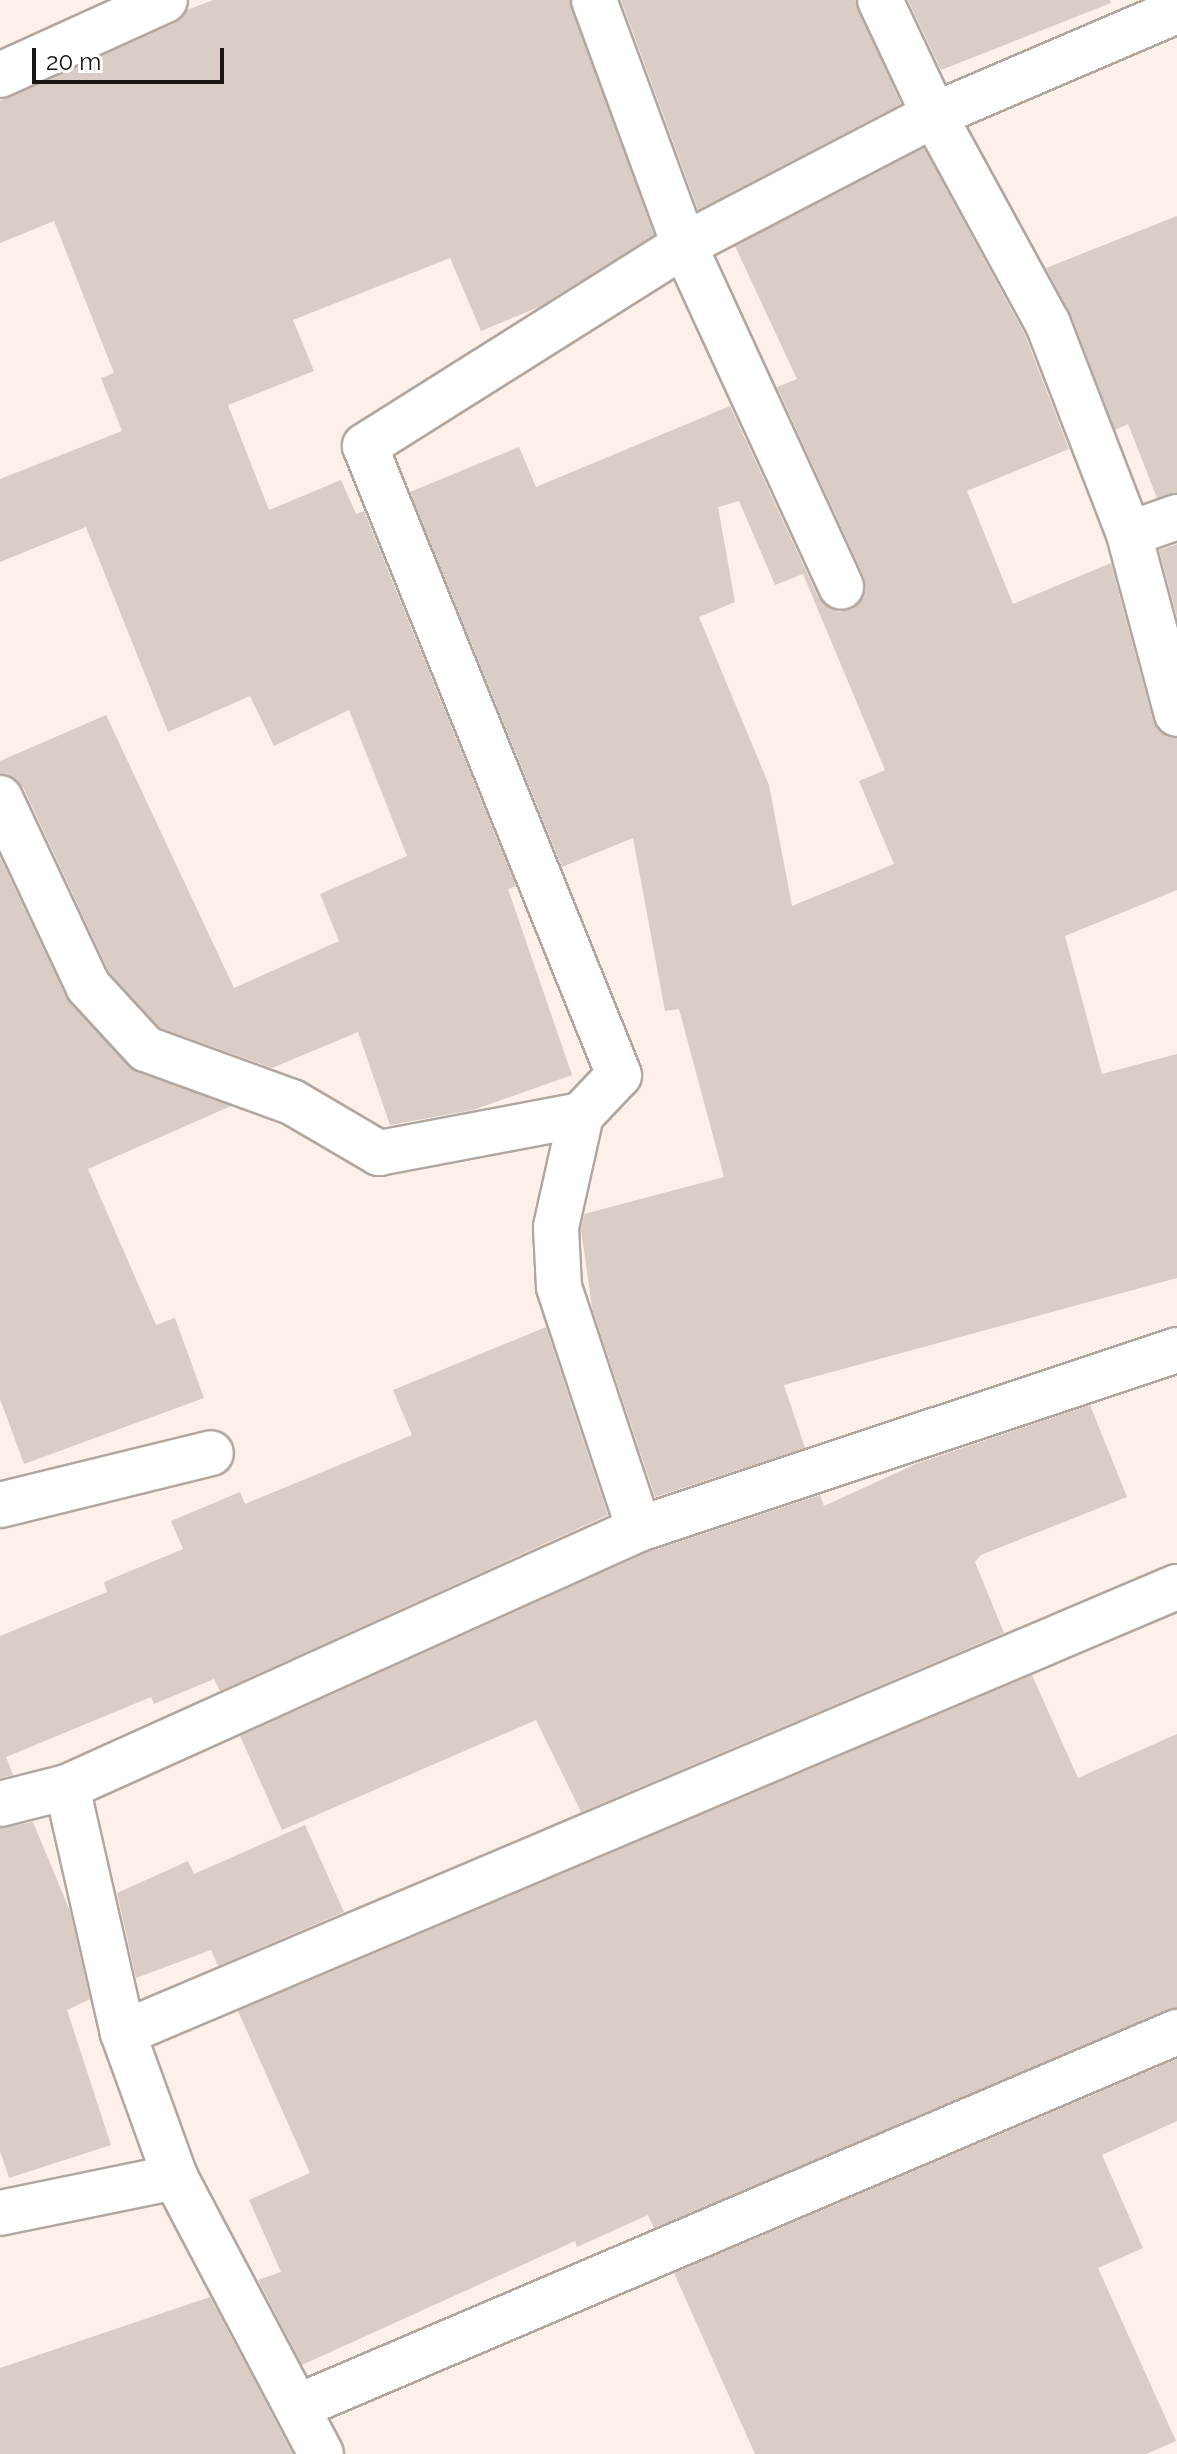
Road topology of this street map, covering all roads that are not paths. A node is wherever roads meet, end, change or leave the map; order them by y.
1 (165, 0) edge
2 (594, 0) edge
3 (880, 0) edge
4 (1177, 11) edge
5 (0, 75) edge
6 (934, 115) junction
7 (684, 245) junction
8 (1177, 517) edge
9 (1129, 534) junction
10 (841, 587) dead end
11 (1177, 714) edge
12 (0, 798) edge
13 (581, 1115) junction
14 (1177, 1350) edge
15 (211, 1453) dead end
16 (0, 1505) edge
17 (639, 1529) junction
18 (1177, 1587) edge
19 (67, 1787) junction
20 (0, 1804) edge
21 (1177, 2032) edge
22 (123, 2033) junction
23 (175, 2177) junction
24 (3, 2203) edge
25 (297, 2407) junction
26 (321, 2454) edge

1 - 5 street
2 - 7 street
3 - 6 street
4 - 6 street
6 - 7 street
6 - 9 street
7 - 10 street
7 - 13 street
8 - 9 street
9 - 11 street
12 - 13 street
13 - 17 street
14 - 17 street
15 - 16 street
17 - 19 street
18 - 22 street
19 - 20 street
19 - 22 street
21 - 25 street
22 - 23 street
23 - 24 street
23 - 25 street
25 - 26 street

